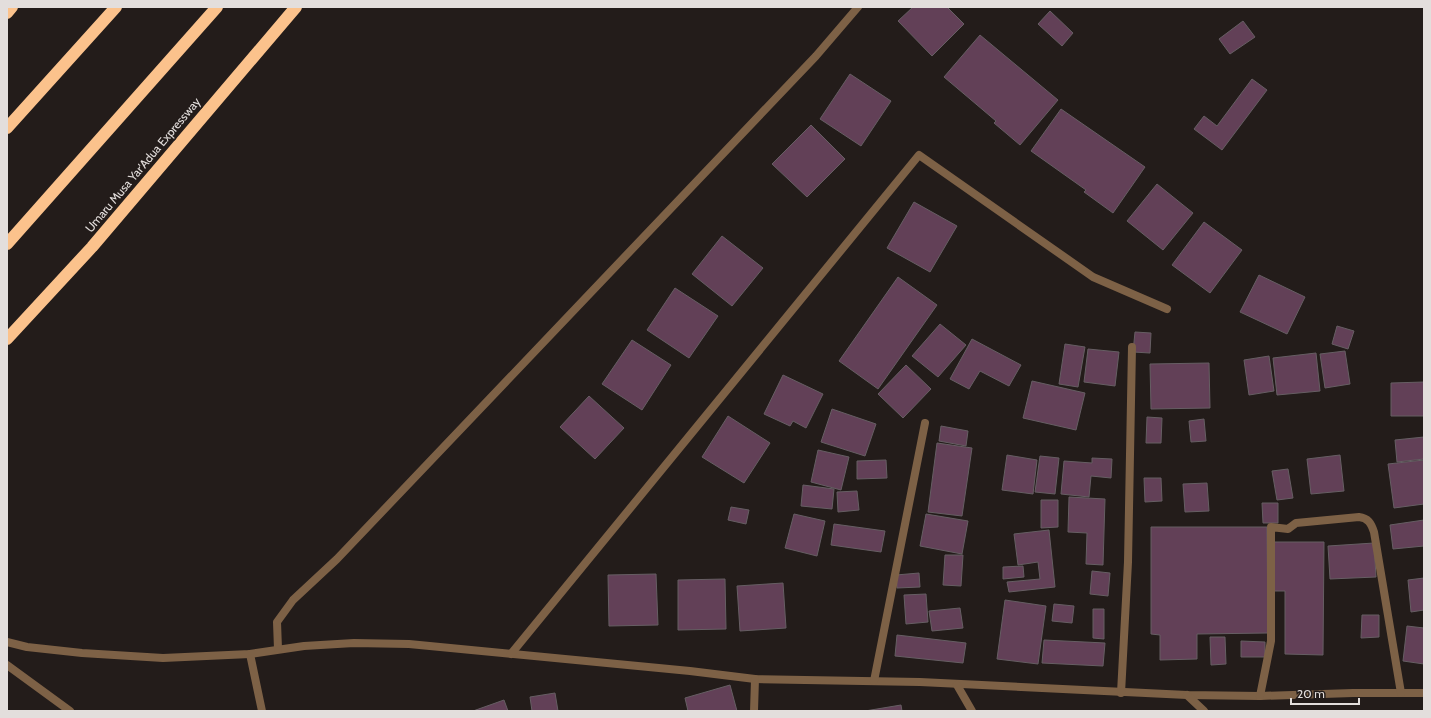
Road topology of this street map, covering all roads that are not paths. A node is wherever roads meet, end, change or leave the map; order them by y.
1 (12, 7) edge
2 (116, 7) edge
3 (217, 7) edge
4 (296, 7) edge
5 (858, 7) edge
6 (7, 13) edge
7 (7, 128) edge
8 (7, 244) edge
9 (1167, 309) dead end
10 (7, 339) edge
11 (1132, 347) dead end
12 (925, 423) dead end
13 (7, 642) edge
14 (278, 650) junction
15 (250, 654) junction
16 (511, 654) junction
17 (7, 665) edge
18 (755, 679) junction
19 (874, 681) junction
20 (957, 685) junction
21 (1121, 693) junction
22 (1401, 693) junction
23 (1424, 693) edge
24 (1187, 696) junction
25 (1260, 696) junction
26 (70, 711) edge
27 (262, 711) edge
28 (754, 711) edge
29 (972, 711) edge
30 (1204, 711) edge

1 - 6 highway
2 - 7 highway
3 - 8 highway
4 - 10 highway, Umaru Musa Yar'Adua Expressway
5 - 14 street
9 - 16 street
11 - 21 street
12 - 19 street
13 - 15 street
14 - 15 street
14 - 16 street
15 - 27 street
16 - 18 street
17 - 26 street
18 - 19 street
18 - 28 street
19 - 20 street
20 - 21 street
20 - 29 street
21 - 24 street
22 - 23 street
22 - 25 street
22 - 25 street
24 - 25 street
24 - 30 street

